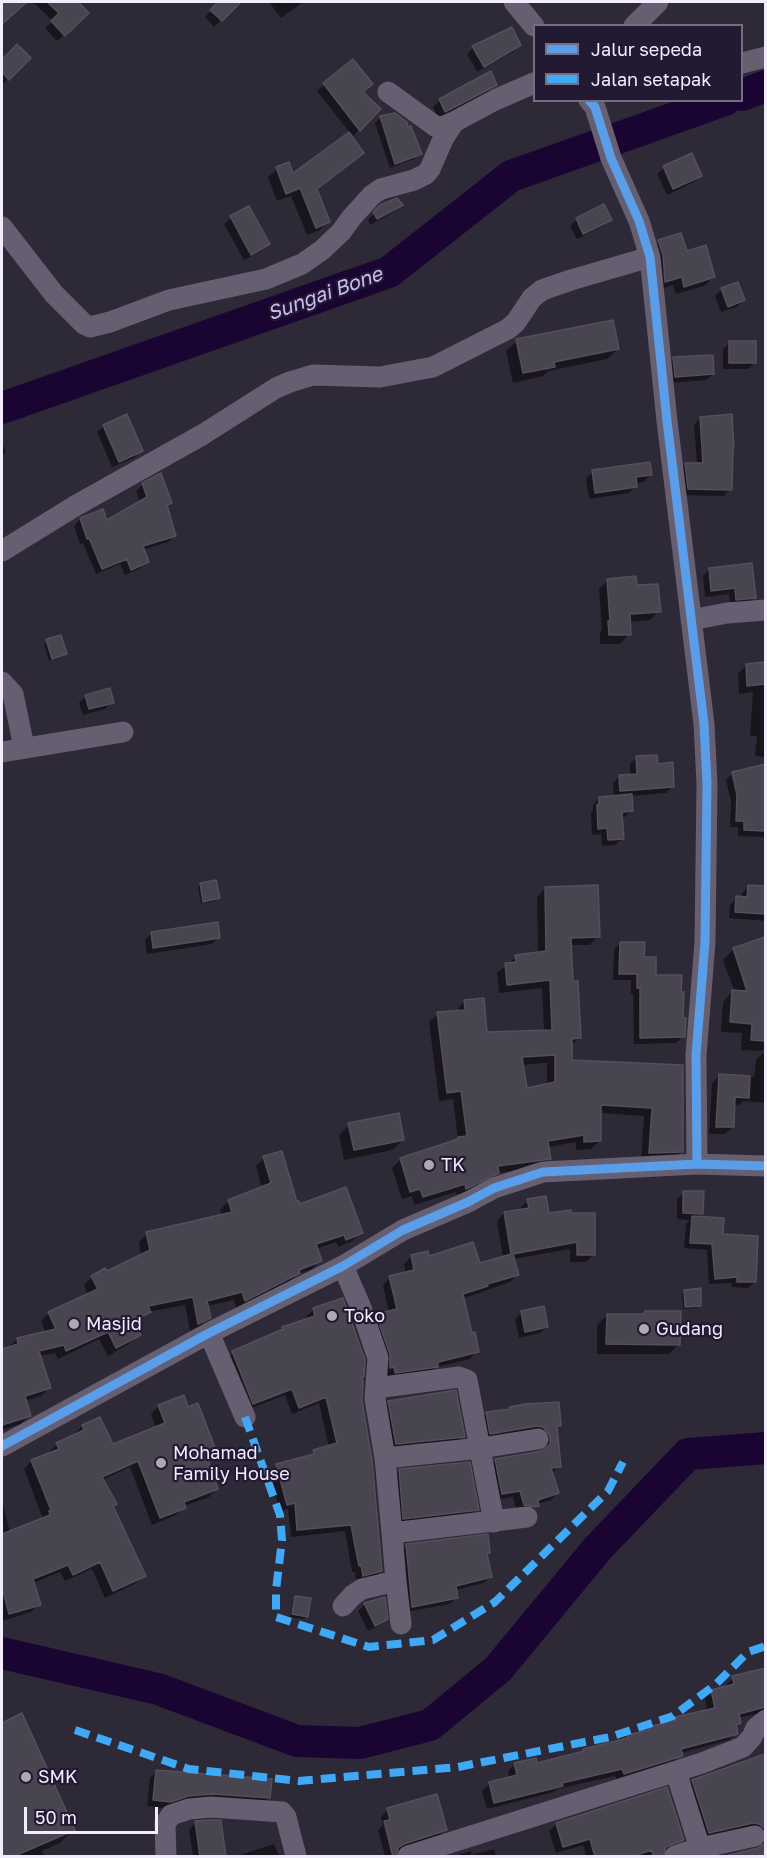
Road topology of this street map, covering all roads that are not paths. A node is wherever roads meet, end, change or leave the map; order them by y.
1 (514, 2) edge
2 (658, 2) edge
3 (636, 24) edge
4 (533, 25) edge
5 (765, 57) edge
6 (743, 62) edge
7 (533, 83) edge
8 (388, 92) dead end
9 (592, 104) edge
10 (444, 139) junction
11 (2, 227) edge
12 (650, 257) junction
13 (2, 551) edge
14 (765, 610) edge
15 (691, 620) junction
16 (2, 682) edge
17 (123, 732) dead end
18 (24, 747) junction
19 (2, 752) edge
20 (697, 1164) junction
21 (765, 1166) edge
22 (343, 1266) junction
23 (209, 1333) junction
24 (376, 1388) junction
25 (245, 1417) dead end
26 (538, 1439) dead end
27 (2, 1446) edge
28 (481, 1448) junction
29 (385, 1458) junction
30 (527, 1517) dead end
31 (494, 1521) junction
32 (392, 1533) junction
33 (396, 1581) junction
34 (343, 1606) dead end
35 (401, 1624) dead end
36 (765, 1720) edge
37 (676, 1772) junction
38 (755, 1836) dead end
39 (700, 1848) junction
40 (166, 1857) edge
41 (296, 1857) edge
42 (408, 1857) edge
43 (675, 1857) edge

1 - 4 street
2 - 3 street
5 - 6 street
7 - 10 street
8 - 10 street
9 - 12 street
10 - 11 street
12 - 13 street
12 - 15 street
14 - 15 street
15 - 20 street
16 - 18 street
17 - 18 street
18 - 19 street
20 - 21 street
20 - 22 street
22 - 23 street
22 - 24 street
23 - 25 street
23 - 27 street
24 - 28 street
24 - 29 street
26 - 28 street
28 - 29 street
28 - 31 street
29 - 32 street
30 - 31 street
31 - 32 street
32 - 33 street
33 - 34 street
33 - 35 street
36 - 37 street
37 - 39 street
37 - 42 street
38 - 39 street
39 - 43 street
40 - 41 street

